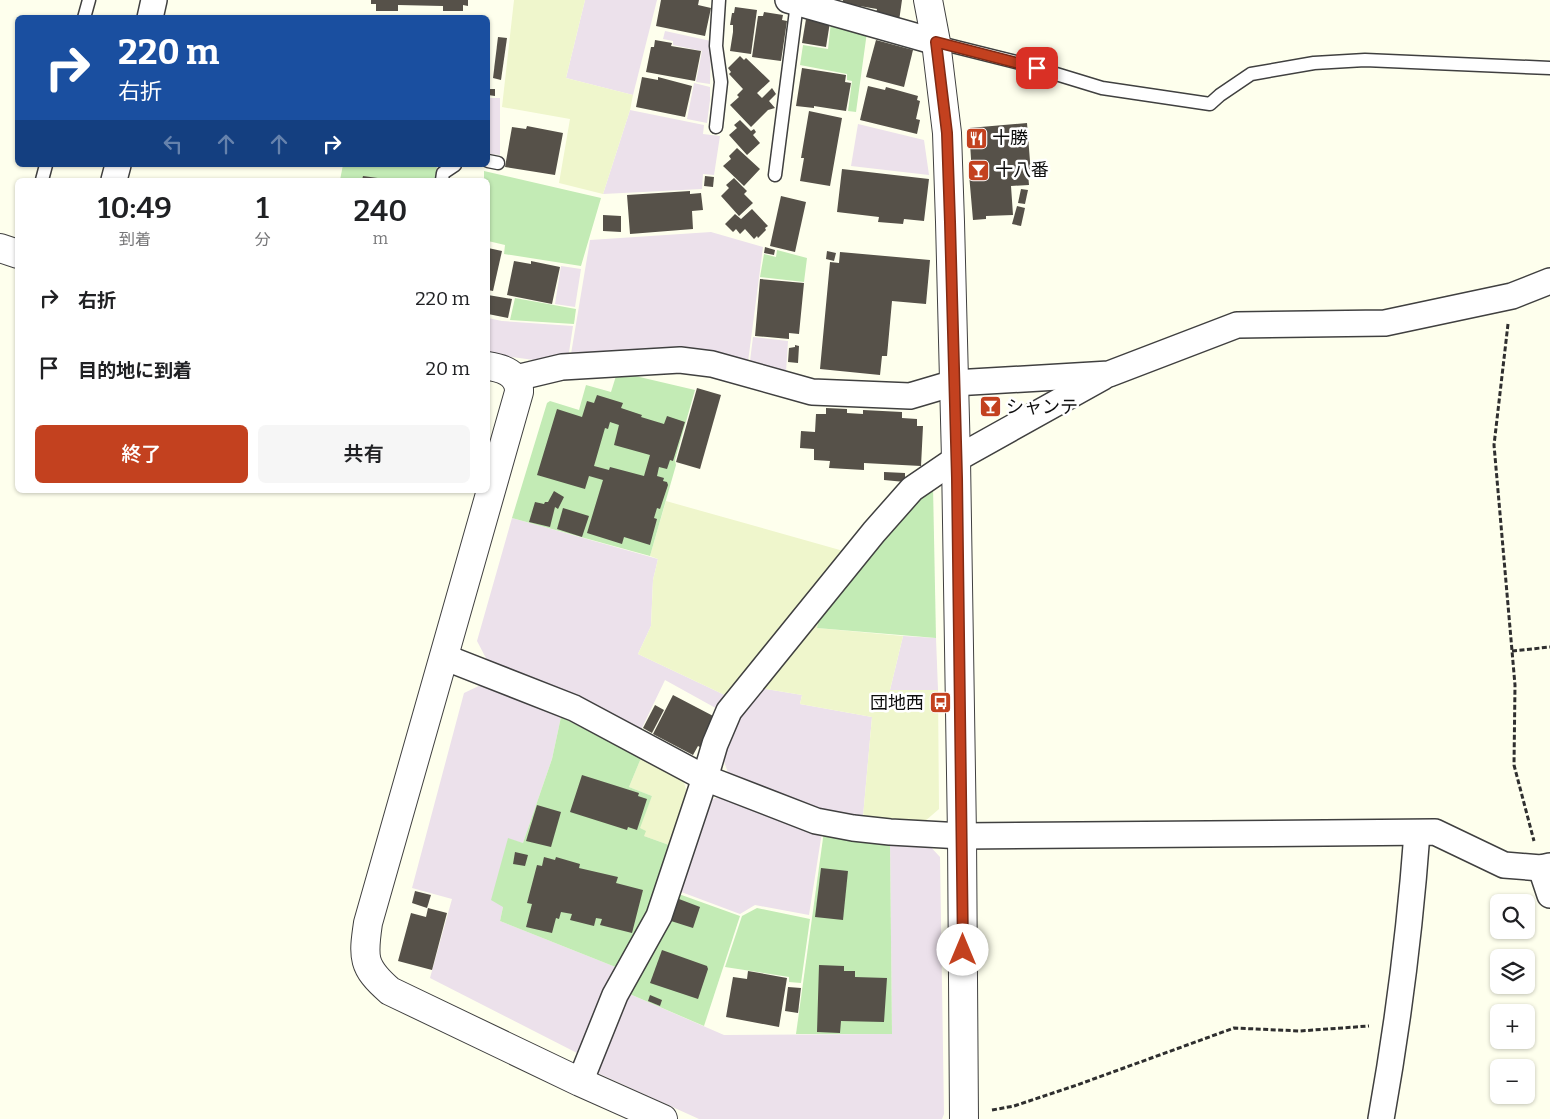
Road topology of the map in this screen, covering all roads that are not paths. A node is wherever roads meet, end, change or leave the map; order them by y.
1 (89, 0) edge
2 (154, 0) edge
3 (719, 0) edge
4 (928, 0) edge
5 (792, 1) edge
6 (85, 15) edge
7 (151, 15) edge
8 (936, 42) junction
9 (1550, 68) edge
10 (716, 127) dead end
11 (452, 167) edge
12 (775, 175) dead end
13 (442, 178) edge
14 (0, 248) edge
15 (15, 253) edge
16 (1550, 281) edge
17 (490, 366) edge
18 (1109, 374) junction
19 (516, 378) junction
20 (954, 382) junction
21 (956, 459) junction
22 (444, 658) junction
23 (705, 778) junction
24 (1416, 832) junction
25 (962, 836) junction
26 (1546, 867) edge
27 (1550, 895) edge
28 (580, 1082) junction
29 (964, 1117) edge
30 (663, 1119) edge
31 (1381, 1119) edge

1 - 6 lane
2 - 7 street
3 - 10 lane
4 - 8 street
5 - 8 street
5 - 12 lane
8 - 9 lane
8 - 20 street
11 - 13 lane
14 - 15 street
16 - 18 street
17 - 19 street
18 - 20 street
18 - 21 street
19 - 20 street
19 - 22 street
20 - 21 street
21 - 23 street
21 - 25 street
22 - 23 street
22 - 28 street
23 - 25 street
23 - 28 street
24 - 25 street
24 - 26 street
24 - 31 street
25 - 29 street
26 - 27 street
28 - 30 street

